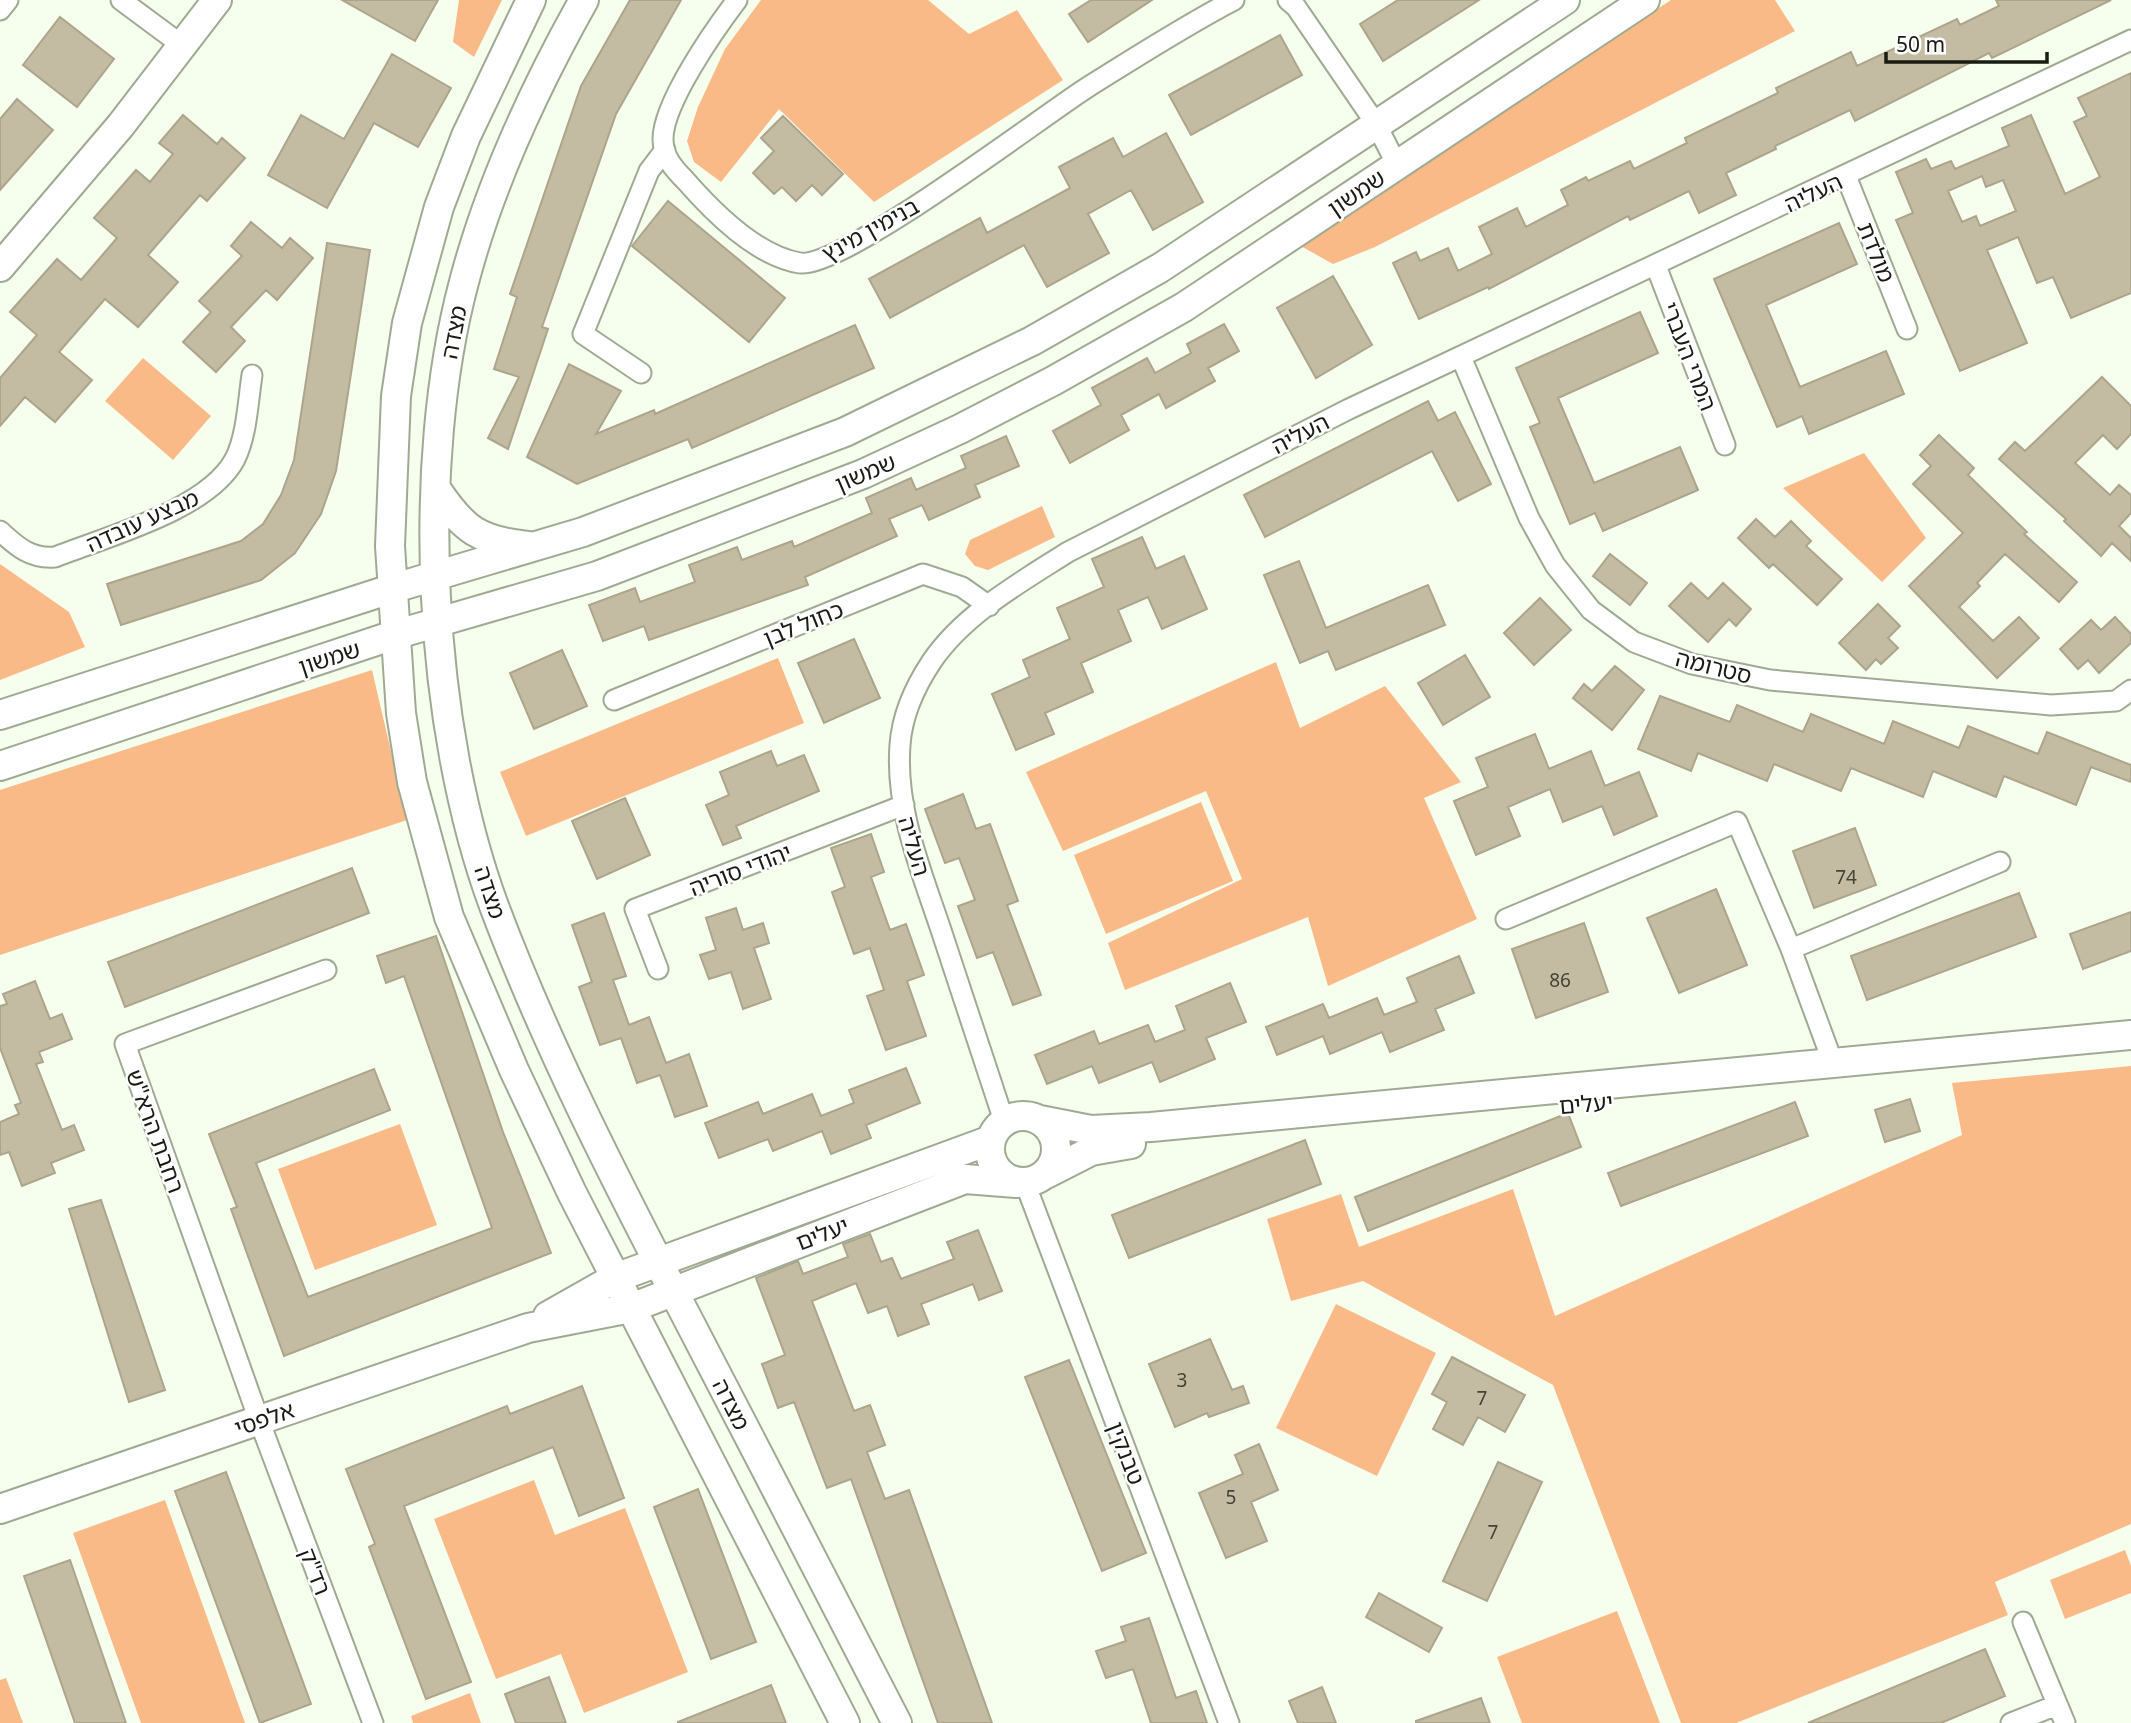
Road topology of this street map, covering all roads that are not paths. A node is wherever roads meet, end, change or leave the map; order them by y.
1 (8, 0) edge
2 (121, 0) edge
3 (217, 0) edge
4 (531, 0) edge
5 (584, 0) edge
6 (737, 0) edge
7 (1234, 0) edge
8 (1288, 0) edge
9 (1564, 0) edge
10 (1645, 0) edge
11 (0, 10) edge
12 (2131, 40) edge
13 (183, 46) junction
14 (1376, 124) junction
15 (665, 150) junction
16 (1397, 165) junction
17 (1846, 176) junction
18 (1656, 266) junction
19 (0, 267) edge
20 (1907, 329) dead end
21 (1461, 357) junction
22 (640, 373) dead end
23 (252, 375) dead end
24 (1725, 445) dead end
25 (437, 490) junction
26 (0, 531) edge
27 (534, 547) junction
28 (437, 576) junction
29 (391, 589) junction
30 (989, 606) junction
31 (438, 625) junction
32 (394, 635) junction
33 (2131, 690) edge
34 (614, 700) dead end
35 (0, 715) edge
36 (0, 766) edge
37 (904, 805) junction
38 (2000, 862) dead end
39 (1506, 919) dead end
40 (1791, 949) junction
41 (658, 969) dead end
42 (326, 970) dead end
43 (2131, 1035) edge
44 (2131, 1052) edge
45 (1833, 1063) junction
46 (1040, 1120) junction
47 (998, 1130) junction
48 (1029, 1180) junction
49 (659, 1262) junction
50 (615, 1278) junction
51 (673, 1291) junction
52 (631, 1308) junction
53 (527, 1328) junction
54 (259, 1420) junction
55 (0, 1509) edge
56 (2023, 1622) dead end
57 (2061, 1714) edge
58 (373, 1723) edge
59 (845, 1723) edge
60 (897, 1723) edge
61 (1229, 1723) edge
62 (2011, 1723) edge

1 - 11 street
2 - 13 street
3 - 13 main road
4 - 29 main road, מצדה
5 - 25 main road, מצדה
6 - 15 street
7 - 15 street, בנימין מינץ
8 - 14 street
9 - 14 main road, שמשון
10 - 16 main road, שמשון
12 - 17 street, העליה
13 - 19 main road
14 - 16 street
14 - 27 main road, שמשון
15 - 22 street
16 - 31 main road, שמשון
17 - 18 street, העליה
17 - 20 street, מולדת
18 - 21 street, העליה
18 - 24 street, המרי העברי
21 - 30 street, העליה
21 - 33 street, סטרומה
23 - 26 street, מבצע עובדה
25 - 27 main road
25 - 28 main road, מצדה
27 - 28 main road, שמשון
28 - 29 main road, שמשון
28 - 31 main road, מצדה
29 - 32 main road, מצדה
29 - 35 main road, שמשון
30 - 34 street, כחול לבן
30 - 37 street, העליה
31 - 32 main road, שמשון
31 - 49 main road, מצדה
32 - 36 main road, שמשון
32 - 50 main road, מצדה
37 - 41 street, יהודי סוריה
37 - 47 street, העליה
38 - 40 street
39 - 40 street
40 - 45 street
42 - 54 street, רחבת הרא"ש
43 - 45 main road, יעלים
44 - 48 main road, יעלים
45 - 46 main road, יעלים
46 - 47 main road
46 - 48 main road
47 - 48 main road
47 - 49 main road, יעלים
48 - 51 main road, יעלים
48 - 61 street, טבנקין
49 - 50 main road, יעלים
49 - 51 main road, מצדה
50 - 52 main road, מצדה
50 - 53 main road, אלפסי
51 - 52 main road, יעלים
51 - 60 main road, מצדה
52 - 53 main road, אלפסי
52 - 59 main road, מצדה
53 - 54 main road, אלפסי
54 - 55 main road, אלפסי
54 - 58 street, רד"ק
56 - 57 street
57 - 62 street

